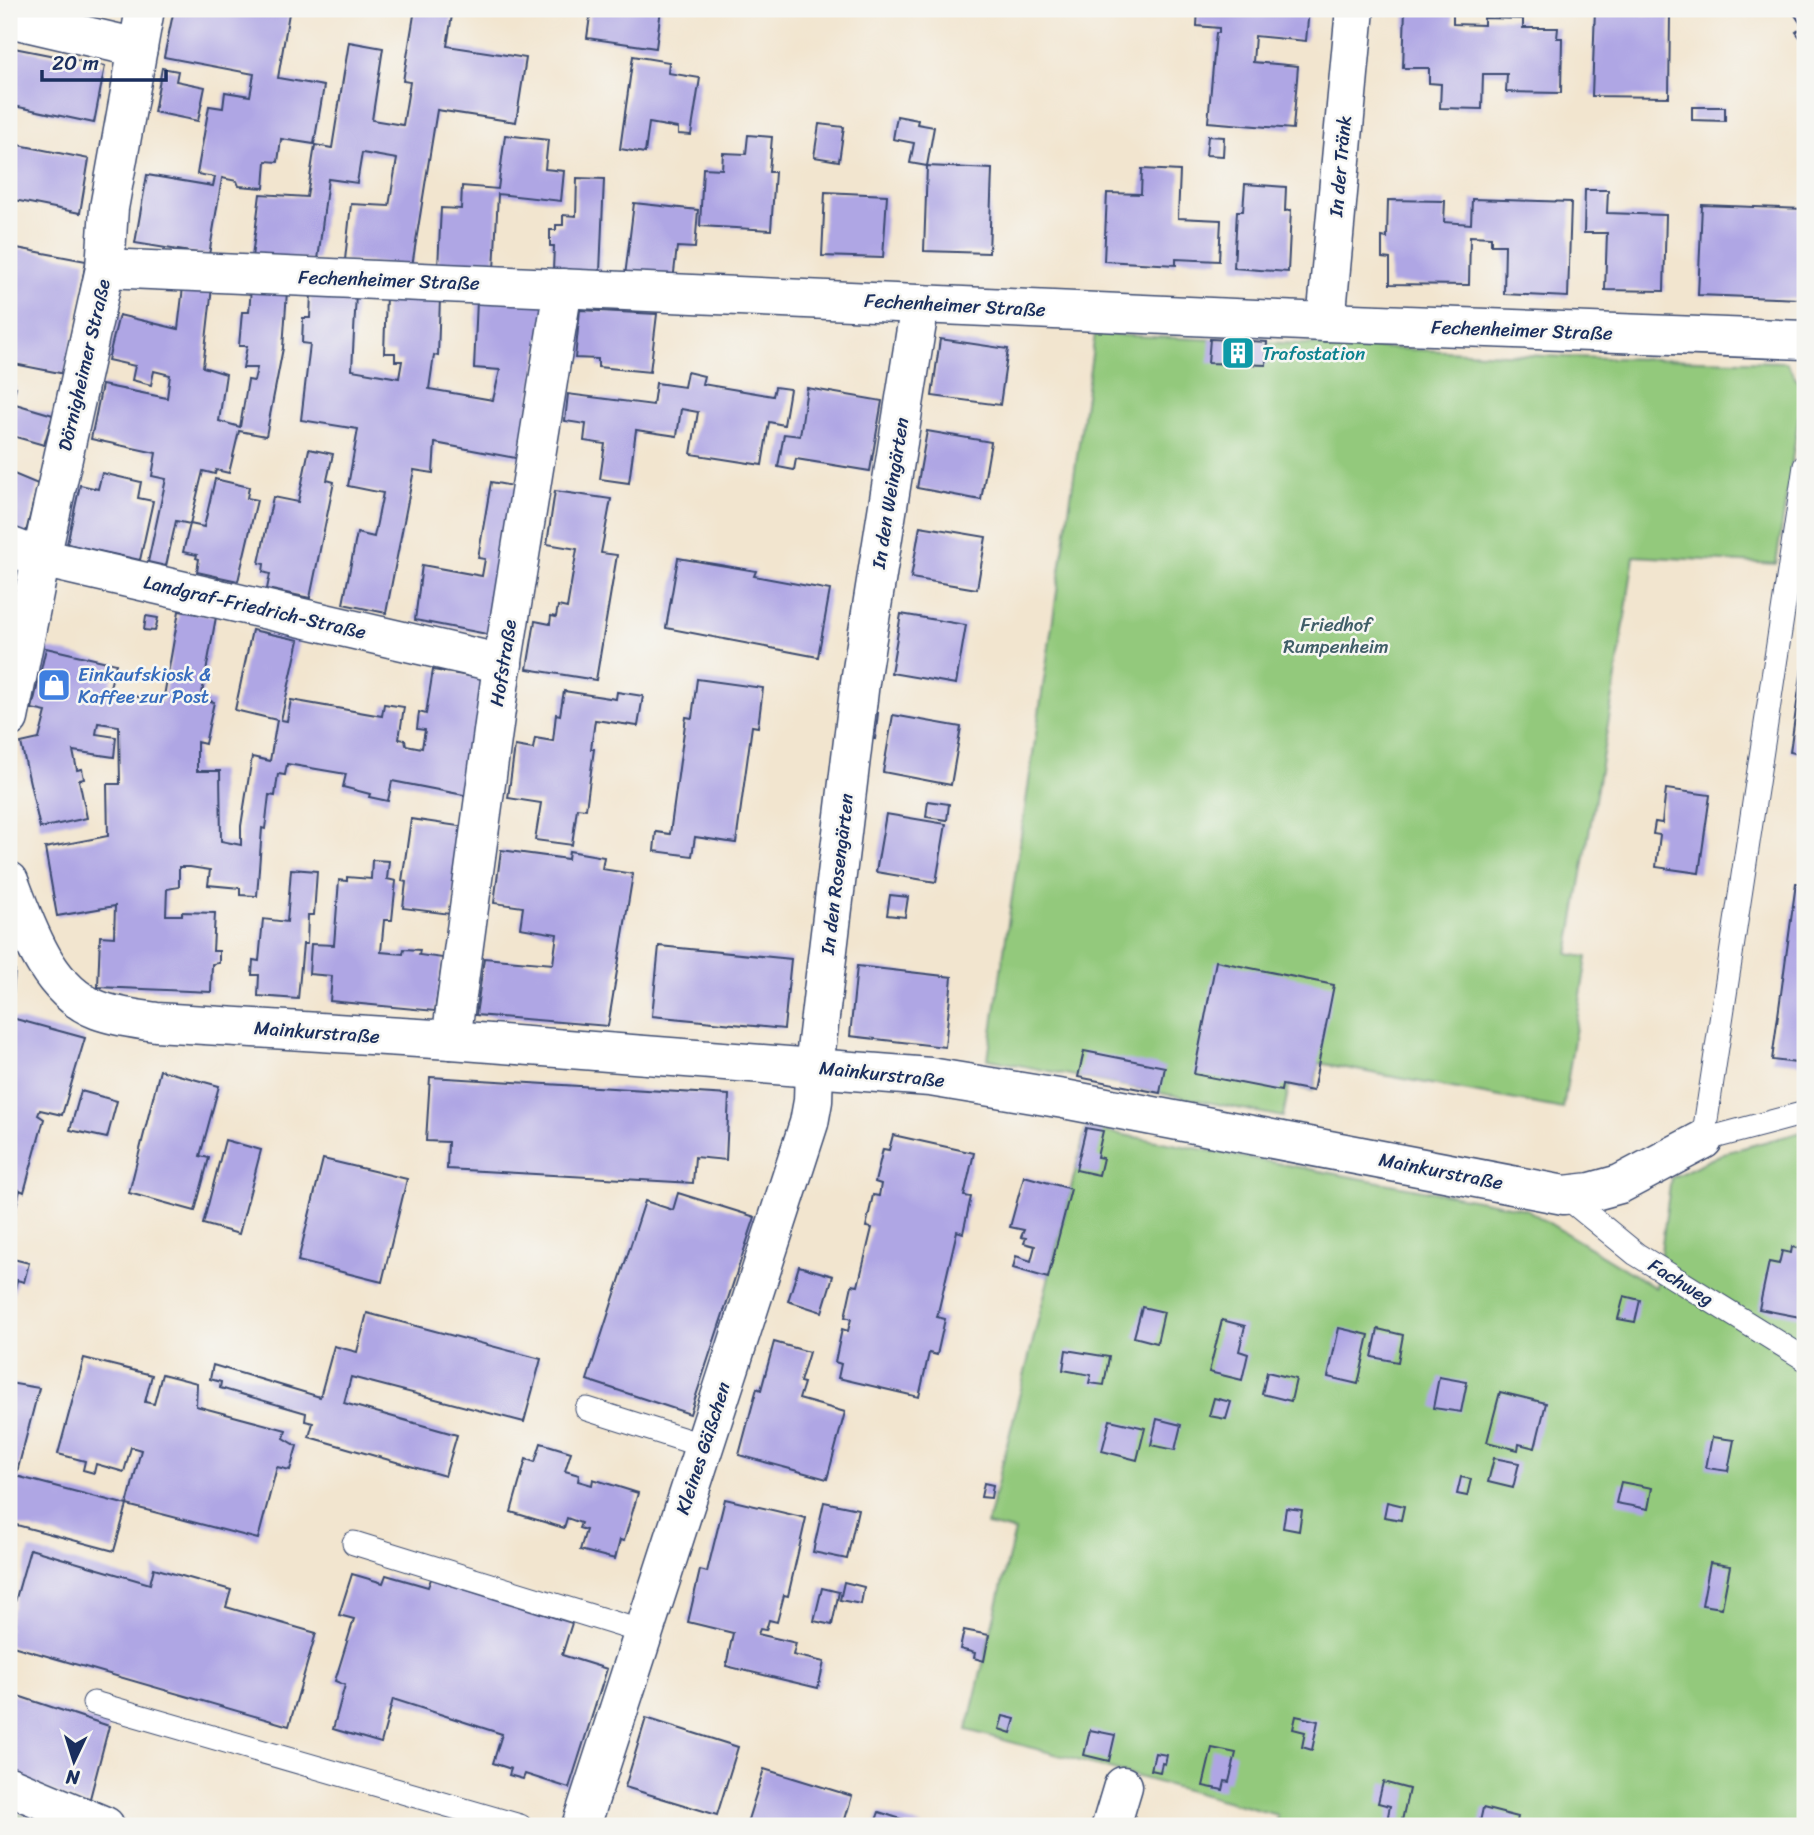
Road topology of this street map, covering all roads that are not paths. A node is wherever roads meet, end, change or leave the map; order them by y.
1 (145, 9) edge
2 (1354, 9) edge
3 (9, 18) edge
4 (138, 48) junction
5 (105, 268) junction
6 (564, 288) junction
7 (920, 304) junction
8 (1326, 323) junction
9 (1805, 340) edge
10 (1805, 466) edge
11 (25, 552) edge
12 (503, 664) junction
13 (860, 682) joint
14 (9, 718) edge
15 (9, 881) edge
16 (450, 1040) junction
17 (814, 1067) junction
18 (1805, 1113) edge
19 (1703, 1140) junction
20 (1564, 1195) junction
21 (1805, 1359) edge
22 (587, 1409) dead end
23 (704, 1446) junction
24 (354, 1543) dead end
25 (643, 1632) junction
26 (94, 1703) dead end
27 (9, 1786) edge
28 (1123, 1786) dead end
29 (590, 1823) edge
30 (105, 1826) edge
31 (520, 1826) edge
32 (1111, 1826) edge

1 - 4 street, Dörnigheimer Straße
2 - 8 street, In der Tränk
3 - 4 street
4 - 5 street, Dörnigheimer Straße
5 - 6 street, Fechenheimer Straße
5 - 11 street, Dörnigheimer Straße
6 - 7 street, Fechenheimer Straße
6 - 12 street, Hofstraße
7 - 8 street, Fechenheimer Straße
7 - 13 street, In den Weingärten
8 - 9 street, Fechenheimer Straße
10 - 19 lane
11 - 12 street, Landgraf-Friedrich-Straße
11 - 14 street, Dörnigheimer Straße
12 - 16 street, Hofstraße
13 - 17 street, In den Rosengärten
15 - 16 street, Mainkurstraße
16 - 17 street, Mainkurstraße
17 - 20 street, Mainkurstraße
17 - 23 street, Kleines Gäßchen
18 - 19 lane, Mainkurstraße
19 - 20 street, Mainkurstraße
20 - 21 lane, Fachweg
22 - 23 lane
23 - 25 street, Kleines Gäßchen
24 - 25 lane
25 - 29 street, Kleines Gäßchen
26 - 31 lane
27 - 30 street
28 - 32 street

